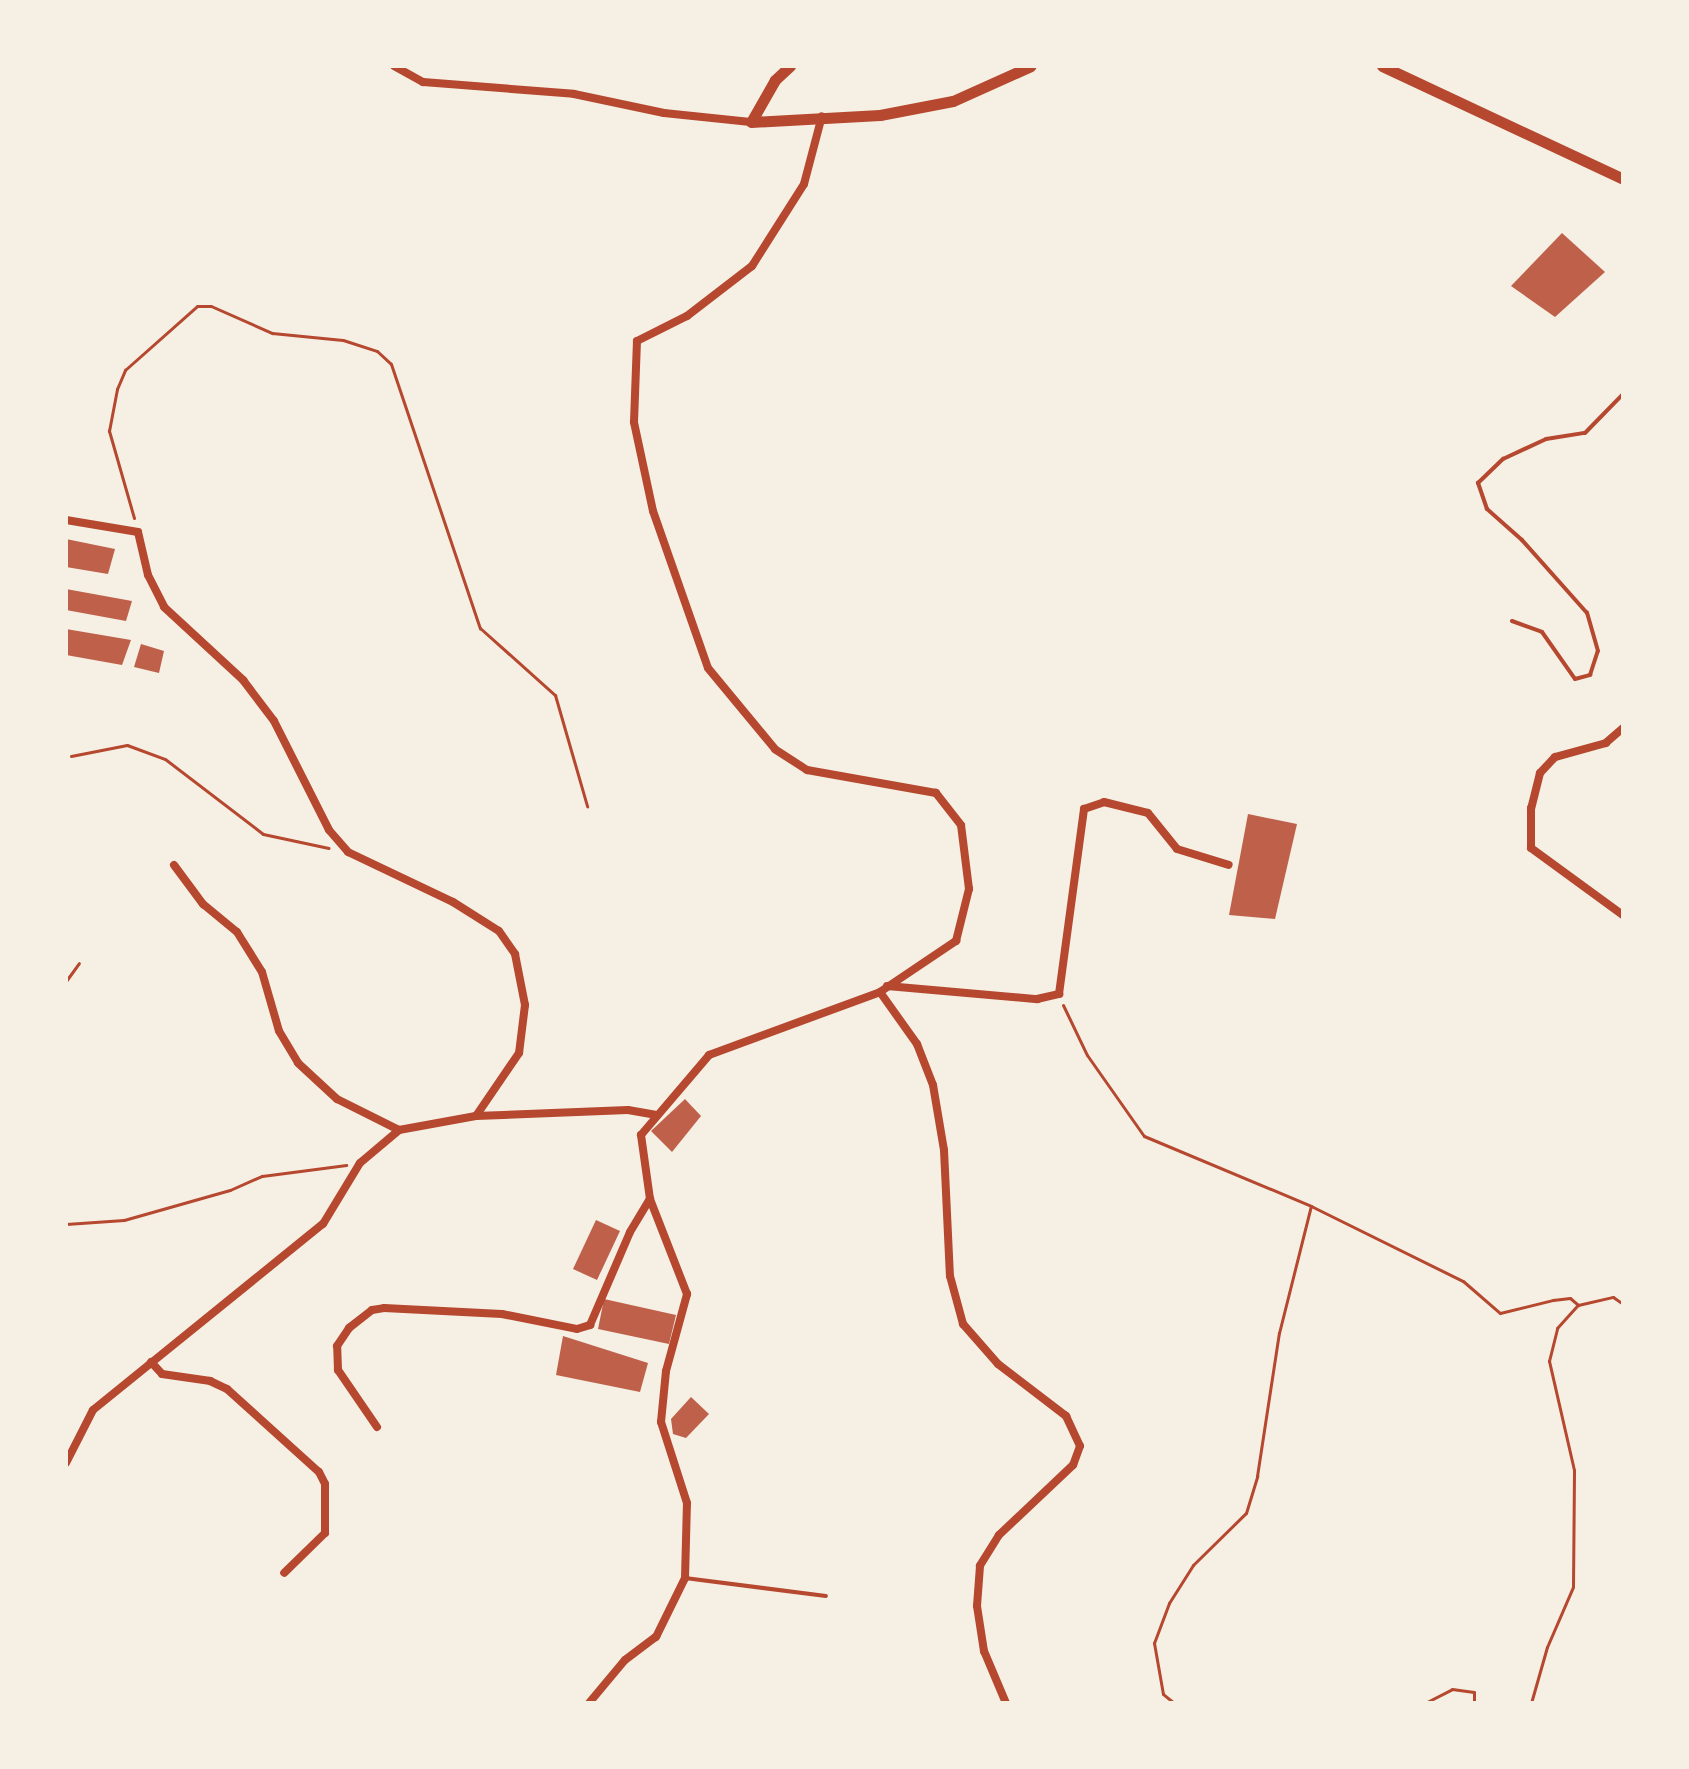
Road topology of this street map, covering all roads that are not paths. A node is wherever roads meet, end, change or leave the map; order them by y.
1 (394, 66) edge
2 (790, 66) edge
3 (1031, 66) edge
4 (1382, 66) edge
5 (822, 116) junction
6 (751, 122) junction
7 (1623, 179) edge
8 (1623, 394) edge
9 (66, 520) edge
10 (1512, 621) dead end
11 (1623, 728) edge
12 (174, 865) dead end
13 (1229, 865) dead end
14 (1623, 915) edge
15 (887, 986) junction
16 (880, 992) junction
17 (657, 1115) junction
18 (476, 1116) junction
19 (399, 1130) junction
20 (650, 1199) junction
21 (151, 1362) junction
22 (377, 1427) dead end
23 (66, 1463) edge
24 (284, 1573) dead end
25 (685, 1578) junction
26 (826, 1596) dead end
27 (589, 1703) edge
28 (1006, 1703) edge

1 - 6 street
2 - 6 street
3 - 5 street
4 - 7 street
5 - 6 street
5 - 15 street
8 - 10 lane
9 - 18 street
11 - 14 street
12 - 19 street
13 - 15 street
15 - 16 street
16 - 17 street
16 - 28 street
17 - 18 street
17 - 20 street
18 - 19 street
19 - 21 street
20 - 22 street
20 - 25 street
21 - 23 street
21 - 24 street
25 - 26 lane
25 - 27 street

